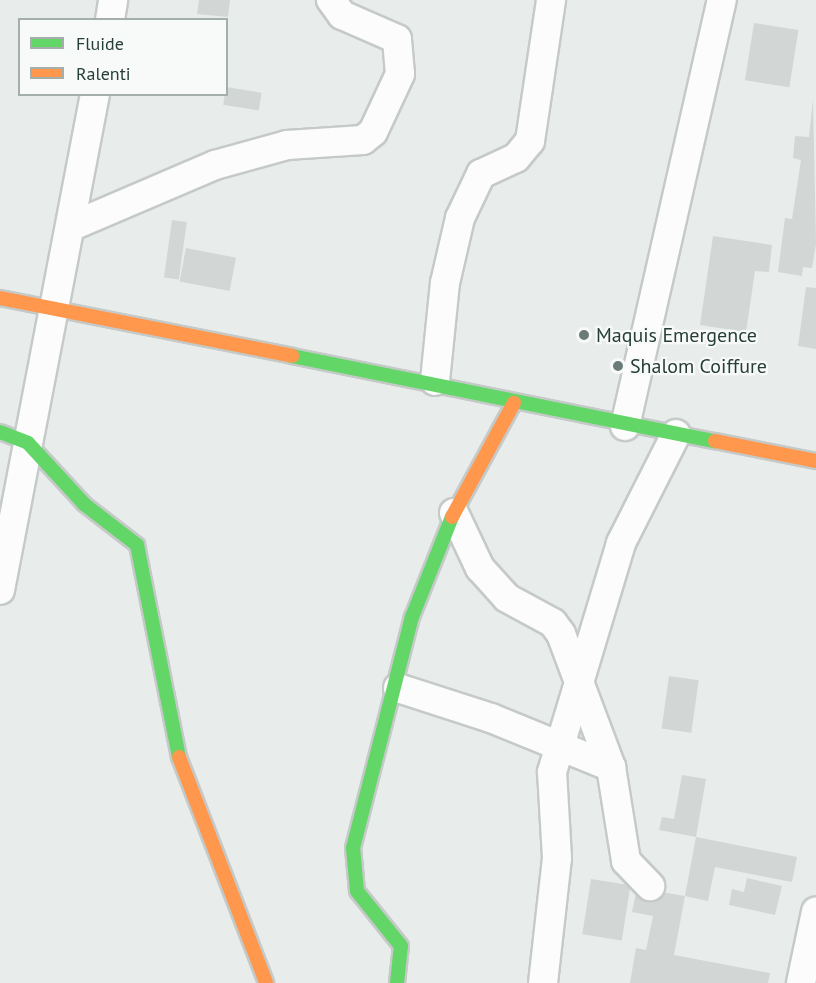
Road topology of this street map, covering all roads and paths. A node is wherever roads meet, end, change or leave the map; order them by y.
1 (113, 0) edge
2 (331, 0) edge
3 (551, 0) edge
4 (722, 0) edge
5 (110, 18) edge
6 (95, 96) edge
7 (70, 227) junction
8 (0, 298) edge
9 (54, 309) junction
10 (435, 381) junction
11 (514, 403) junction
12 (625, 426) junction
13 (0, 432) edge
14 (676, 434) junction
15 (28, 443) junction
16 (816, 461) edge
17 (454, 513) junction
18 (0, 590) edge
19 (579, 687) junction
20 (398, 688) junction
21 (558, 750) junction
22 (611, 767) junction
23 (650, 886) dead end
24 (816, 912) edge
25 (266, 983) edge
26 (397, 983) edge
27 (543, 983) edge
28 (801, 983) edge

1 - 5 street
2 - 7 street
3 - 10 street
4 - 12 street
6 - 7 street
7 - 9 street
8 - 9 street
9 - 10 street
9 - 15 street
10 - 11 street
11 - 12 street
11 - 17 street
12 - 14 street
13 - 15 street
14 - 16 street
14 - 19 street
15 - 18 street
15 - 25 street
17 - 19 street
17 - 20 street
19 - 21 street
19 - 22 street
20 - 21 street
20 - 26 street
21 - 22 street
21 - 27 street
22 - 23 street
24 - 28 street

